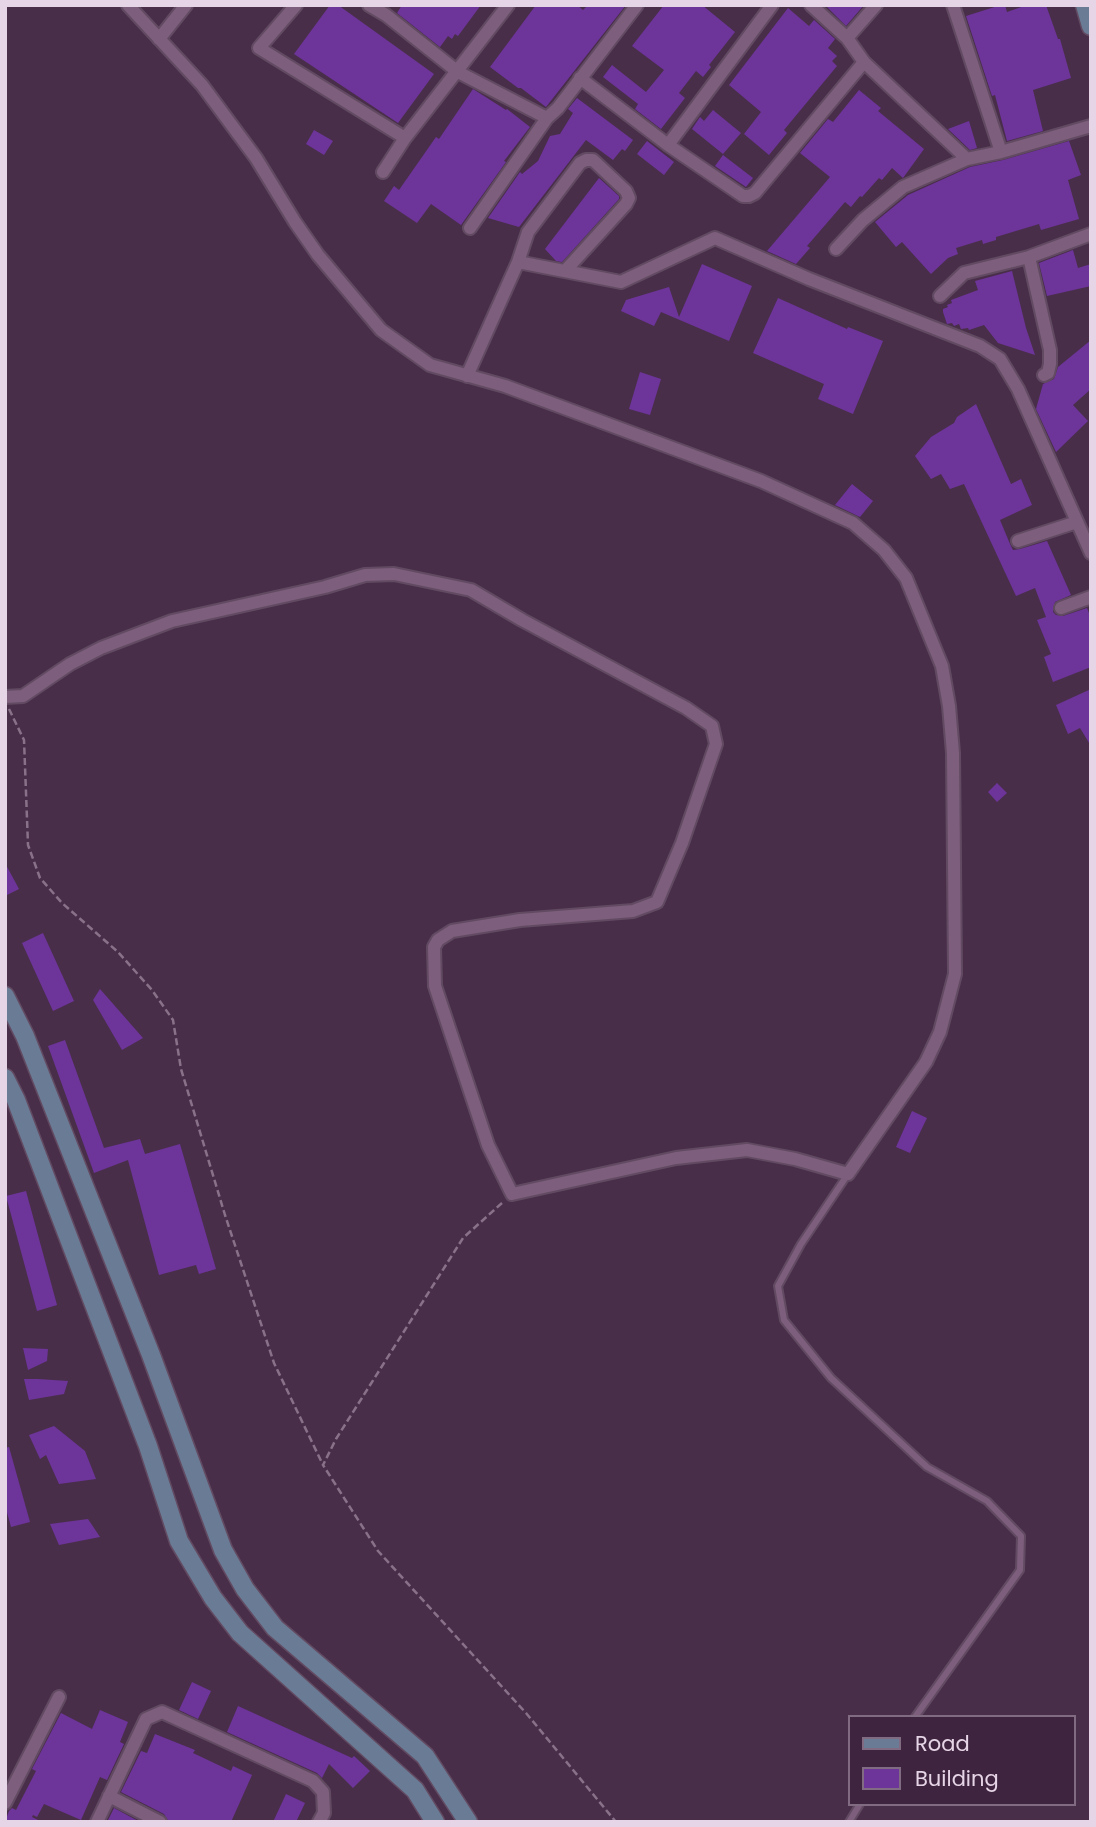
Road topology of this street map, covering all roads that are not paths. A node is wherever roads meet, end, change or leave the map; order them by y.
1 (128, 5) edge
2 (186, 5) edge
3 (296, 5) edge
4 (369, 5) edge
5 (508, 5) edge
6 (637, 5) edge
7 (772, 5) edge
8 (811, 5) edge
9 (876, 5) edge
10 (953, 5) edge
11 (1085, 5) edge
12 (389, 10) edge
13 (1091, 26) edge
14 (847, 38) junction
15 (159, 39) junction
16 (864, 62) junction
17 (458, 72) junction
18 (580, 78) junction
19 (547, 118) junction
20 (1091, 125) edge
21 (405, 138) junction
22 (668, 145) junction
23 (1001, 152) junction
24 (967, 159) junction
25 (383, 172) dead end
26 (470, 228) dead end
27 (1091, 234) edge
28 (836, 249) dead end
29 (1029, 257) junction
30 (518, 262) junction
31 (565, 271) junction
32 (940, 296) dead end
33 (1044, 375) dead end
34 (467, 376) junction
35 (1077, 522) junction
36 (1018, 541) dead end
37 (1091, 553) edge
38 (1091, 597) edge
39 (1061, 608) dead end
40 (5, 699) edge
41 (5, 996) edge
42 (5, 1078) edge
43 (848, 1174) junction
44 (60, 1697) dead end
45 (916, 1715) edge
46 (109, 1796) junction
47 (5, 1803) edge
48 (859, 1806) edge
49 (97, 1822) edge
50 (160, 1822) edge
51 (319, 1822) edge
52 (435, 1822) edge
53 (468, 1822) edge
54 (849, 1822) edge

1 - 15 street
2 - 15 street
3 - 21 street
4 - 12 street
5 - 17 street
6 - 18 street
7 - 22 street
8 - 14 street
9 - 14 street
10 - 23 street
11 - 13 street
12 - 17 street
14 - 16 street
15 - 34 street
16 - 22 street
16 - 24 street
17 - 19 street
17 - 21 street
18 - 19 street
18 - 22 street
19 - 26 street
20 - 23 street
21 - 25 street
23 - 24 street
24 - 28 street
27 - 29 street
29 - 32 street
29 - 33 street
30 - 31 street
30 - 31 street
30 - 34 street
31 - 35 street
34 - 43 street
35 - 36 street
35 - 37 street
38 - 39 street
40 - 43 street
41 - 53 street
42 - 52 street
43 - 45 lane
44 - 47 street
46 - 49 street
46 - 50 street
46 - 51 street
48 - 54 lane

